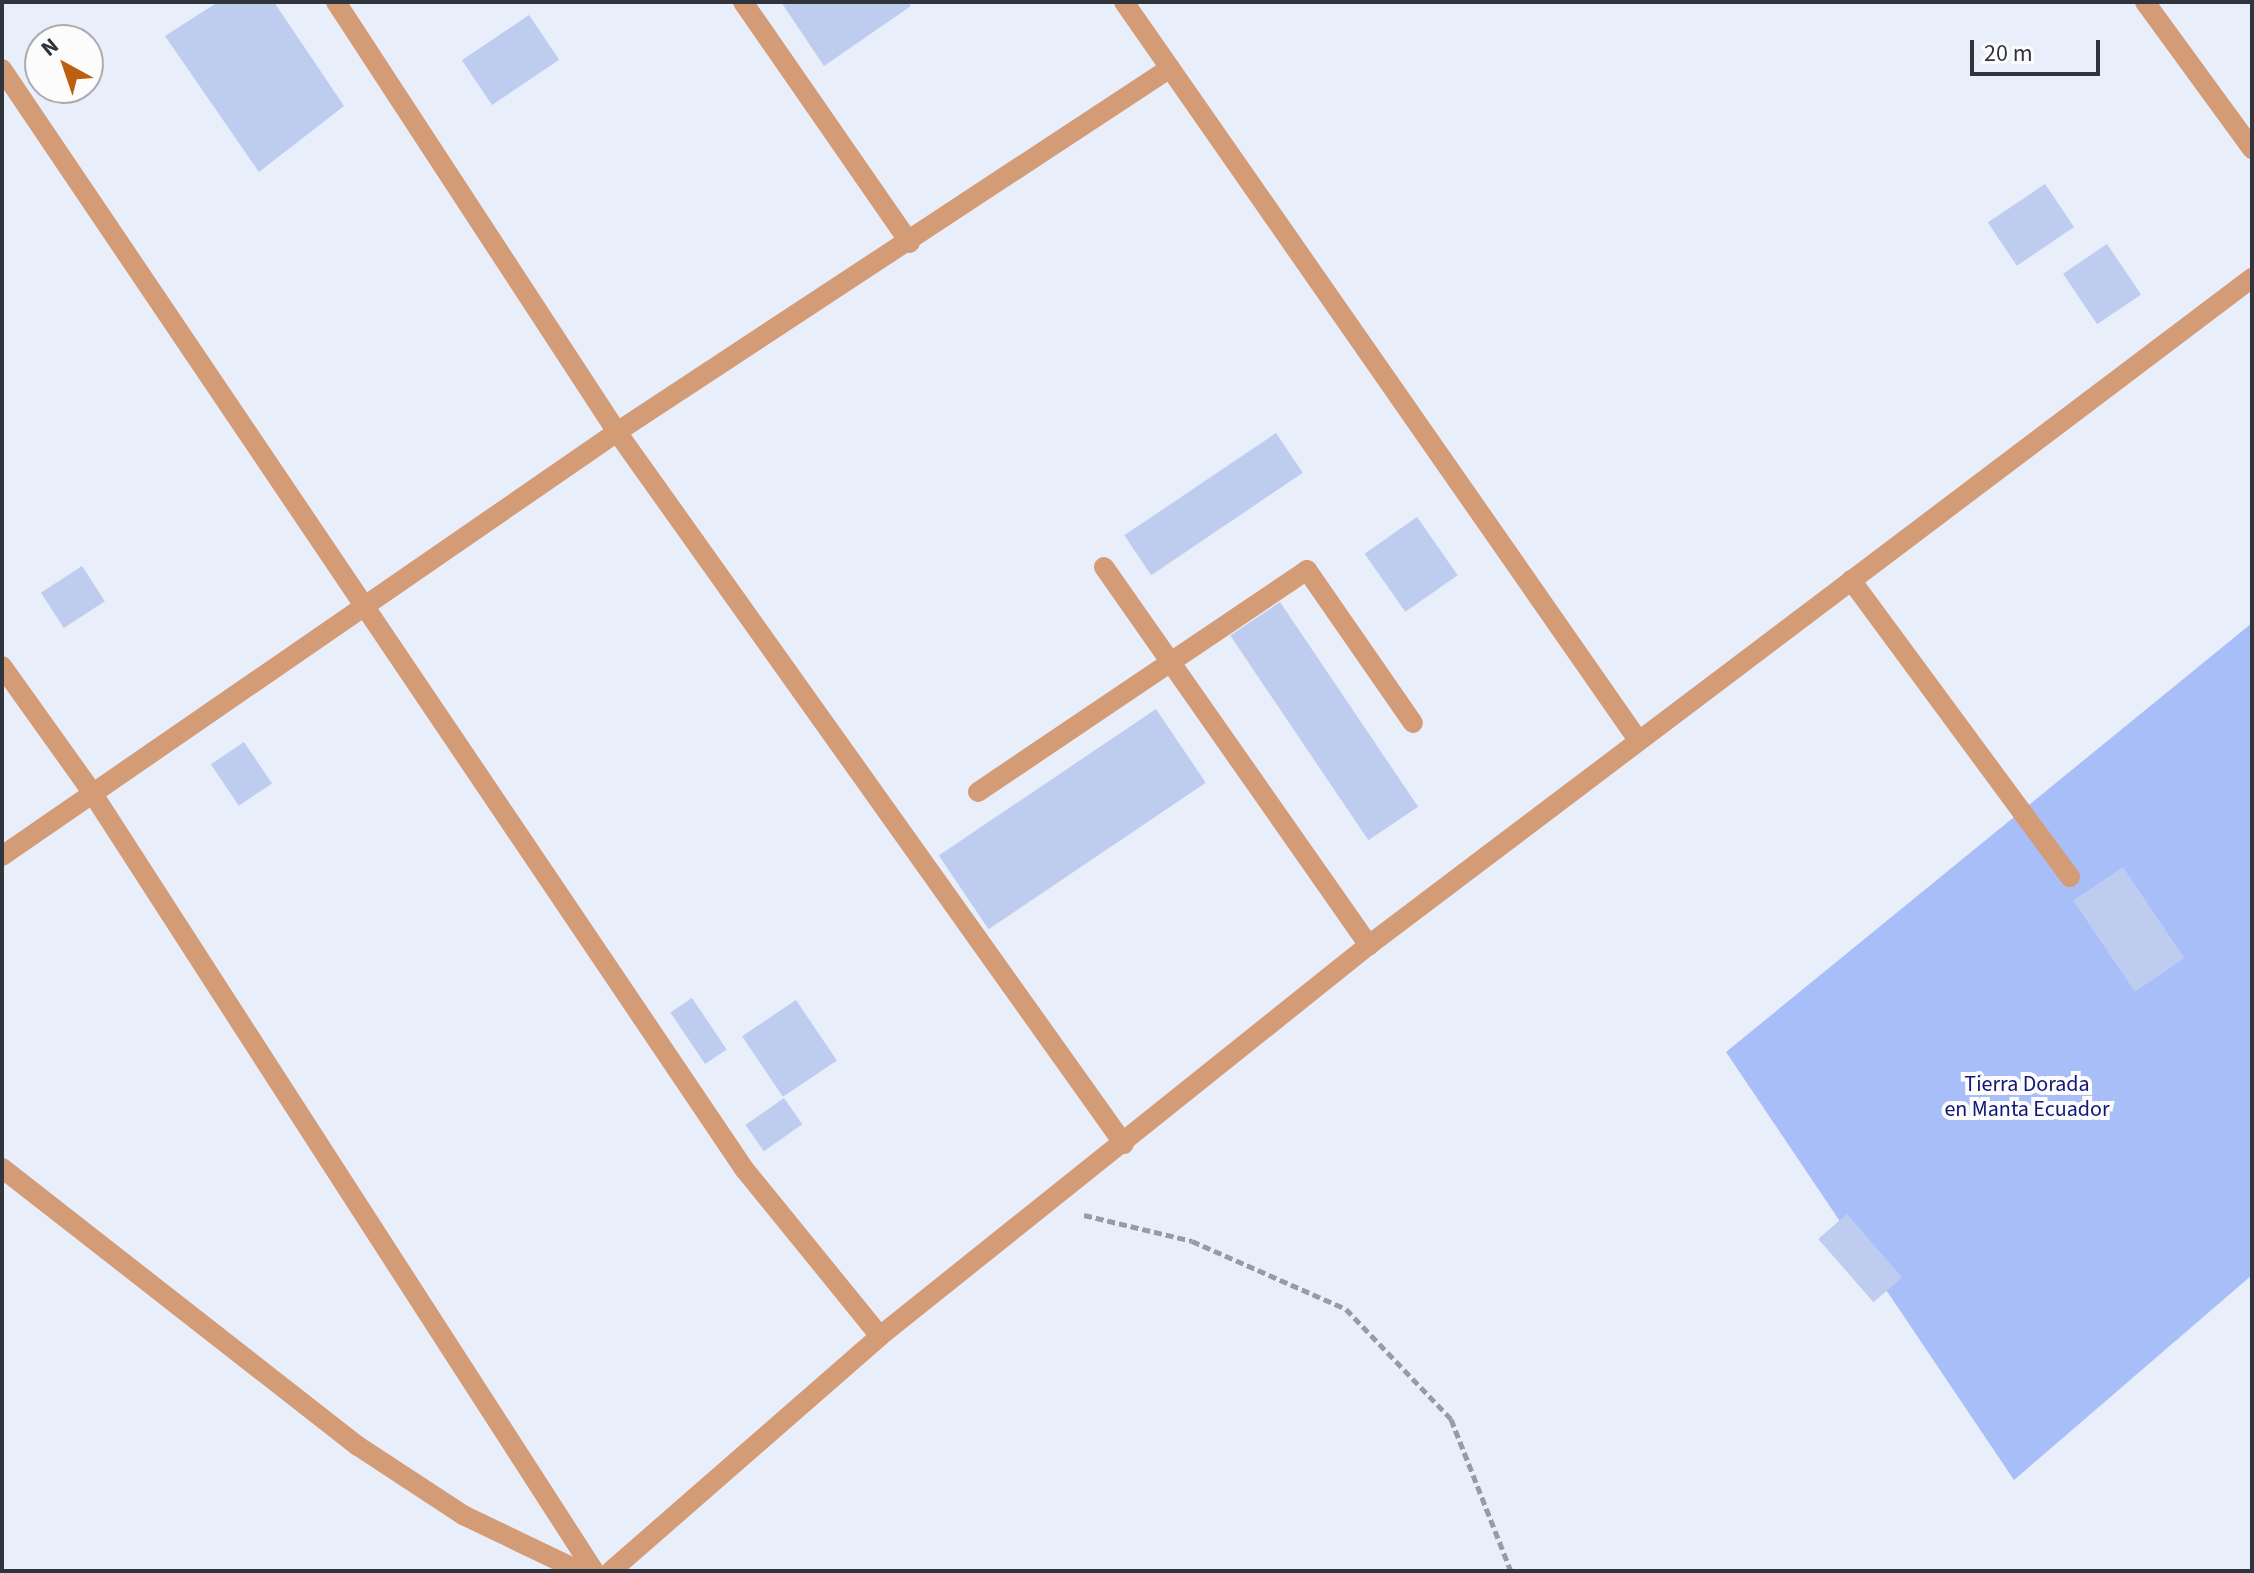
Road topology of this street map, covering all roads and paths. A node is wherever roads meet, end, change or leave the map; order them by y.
1 (336, 2) edge
2 (743, 2) edge
3 (1124, 2) edge
4 (2145, 2) edge
5 (1170, 68) junction
6 (2, 69) edge
7 (2252, 149) edge
8 (910, 243) junction
9 (2252, 278) edge
10 (617, 432) junction
11 (1104, 567) dead end
12 (1851, 580) junction
13 (364, 609) junction
14 (1172, 657) junction
15 (2, 666) edge
16 (1413, 723) dead end
17 (1638, 740) junction
18 (91, 791) junction
19 (978, 792) dead end
20 (2, 856) edge
21 (2070, 877) dead end
22 (1369, 945) junction
23 (1124, 1144) junction
24 (2, 1168) edge
25 (1044, 1205) junction
26 (880, 1336) junction
27 (580, 1571) edge
28 (594, 1571) edge
29 (611, 1571) edge
30 (1511, 1571) edge

1 - 10 street
2 - 8 street
3 - 5 street
4 - 7 street
5 - 8 street
5 - 17 street
6 - 13 street
8 - 10 street
9 - 12 street
10 - 13 street
10 - 23 street
11 - 14 street
12 - 17 street
12 - 21 street
13 - 18 street
13 - 26 street
14 - 16 street
14 - 19 street
14 - 22 street
15 - 18 street
17 - 22 street
18 - 20 street
18 - 28 street
22 - 23 street
23 - 25 street
24 - 27 street
25 - 26 street
25 - 30 path
26 - 29 street

